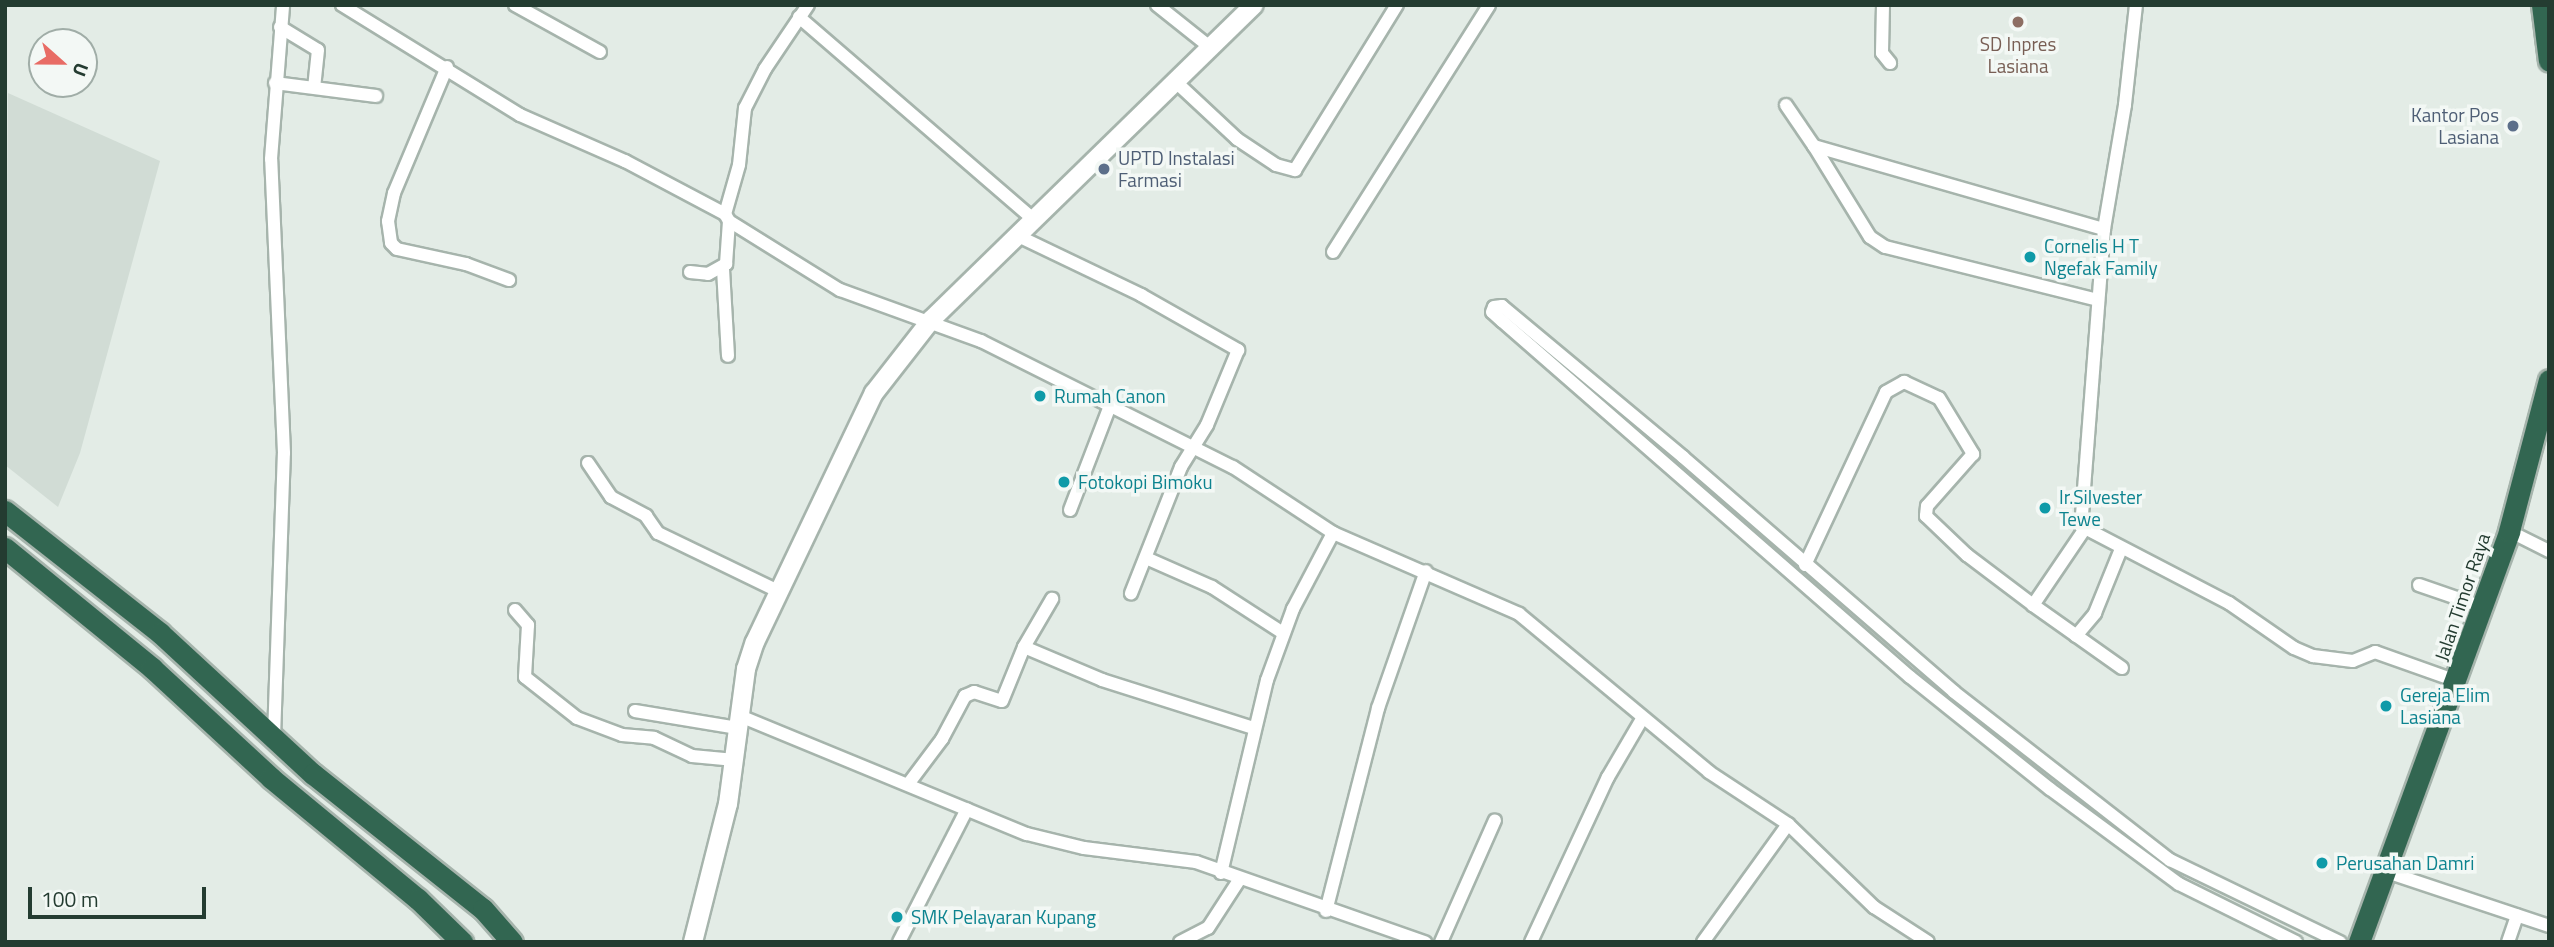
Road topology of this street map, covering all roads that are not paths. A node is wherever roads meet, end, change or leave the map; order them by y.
1 (283, 5) edge
2 (342, 5) edge
3 (515, 5) edge
4 (808, 5) edge
5 (1157, 5) edge
6 (1254, 5) edge
7 (1397, 5) edge
8 (1489, 5) edge
9 (1884, 5) edge
10 (2136, 5) edge
11 (2542, 5) edge
12 (799, 17) junction
13 (280, 27) junction
14 (1211, 48) junction
15 (600, 52) dead end
16 (2549, 61) edge
17 (1890, 63) dead end
18 (447, 67) junction
19 (275, 83) junction
20 (1177, 83) junction
21 (314, 86) junction
22 (376, 96) dead end
23 (1786, 105) dead end
24 (1814, 146) junction
25 (727, 218) junction
26 (1033, 219) junction
27 (2104, 229) junction
28 (1016, 235) junction
29 (1333, 252) dead end
30 (723, 269) junction
31 (690, 272) dead end
32 (509, 280) dead end
33 (2098, 300) junction
34 (931, 320) junction
35 (728, 356) dead end
36 (2549, 380) edge
37 (1110, 407) junction
38 (1192, 447) junction
39 (588, 463) dead end
40 (1070, 510) dead end
41 (5, 511) edge
42 (2084, 530) junction
43 (2509, 531) junction
44 (1333, 533) junction
45 (5, 548) edge
46 (2121, 549) junction
47 (2549, 551) edge
48 (1146, 558) junction
49 (1805, 565) junction
50 (1426, 571) junction
51 (2419, 585) dead end
52 (778, 590) junction
53 (1132, 593) dead end
54 (1052, 599) dead end
55 (2033, 605) junction
56 (2483, 607) junction
57 (515, 610) dead end
58 (1283, 633) junction
59 (2076, 636) junction
60 (1024, 647) junction
61 (2123, 668) dead end
62 (2457, 681) junction
63 (1954, 692) junction
64 (1944, 705) junction
65 (635, 711) dead end
66 (1642, 719) junction
67 (739, 722) junction
68 (1253, 728) junction
69 (274, 737) junction
70 (735, 760) junction
71 (324, 782) junction
72 (909, 783) junction
73 (303, 805) junction
74 (967, 810) junction
75 (1495, 820) dead end
76 (1788, 824) junction
77 (2387, 872) junction
78 (1221, 873) junction
79 (1239, 880) junction
80 (1326, 911) junction
81 (2517, 916) junction
82 (2549, 926) edge
83 (462, 942) edge
84 (512, 942) edge
85 (693, 942) edge
86 (899, 942) edge
87 (1180, 942) edge
88 (1425, 942) edge
89 (1441, 942) edge
90 (1531, 942) edge
91 (1703, 942) edge
92 (1928, 942) edge
93 (2296, 942) edge
94 (2340, 942) edge
95 (2359, 942) edge
96 (2508, 942) edge

1 - 13 street
2 - 18 street
3 - 15 street
4 - 12 street
5 - 14 street
6 - 14 street
7 - 20 street
8 - 29 street
9 - 17 street
10 - 27 street
11 - 16 highway
12 - 25 street
12 - 26 street
13 - 19 street
13 - 21 street
14 - 20 street
18 - 25 street
18 - 32 street
19 - 21 street
19 - 69 street
20 - 26 street
21 - 22 street
23 - 24 street
24 - 27 street
24 - 33 street
25 - 30 street
25 - 34 street
26 - 28 street
27 - 33 street
28 - 34 street
28 - 38 street
30 - 31 street
30 - 35 street
33 - 42 street
34 - 37 street
34 - 52 street
36 - 43 highway, Jalan Timor Raya
37 - 38 street
37 - 40 street
38 - 44 street
38 - 48 street
39 - 52 street
41 - 69 highway
42 - 46 street
42 - 55 street
43 - 47 street
43 - 56 highway, Jalan Timor Raya
44 - 50 street
44 - 58 street
45 - 73 highway
46 - 59 street
46 - 62 street
48 - 53 street
48 - 58 street
49 - 55 street
49 - 63 street
49 - 64 street
50 - 66 street
50 - 80 street
51 - 56 street
52 - 67 street
54 - 60 street
55 - 59 street
56 - 62 highway, Jalan Timor Raya
57 - 70 street
58 - 68 street
59 - 61 street
60 - 68 street
60 - 72 street
62 - 77 highway, Jalan Timor Raya
63 - 64 street
63 - 94 street
64 - 93 street
65 - 67 street
66 - 76 street
66 - 90 street
67 - 70 street
67 - 72 street
68 - 78 street
69 - 71 highway
70 - 85 street
71 - 73 highway
71 - 84 highway
72 - 74 street
73 - 83 highway
74 - 78 street
74 - 86 street
75 - 89 street
76 - 91 street
76 - 92 street
77 - 81 street
77 - 95 highway, Jalan Timor Raya
78 - 79 street
79 - 80 street
79 - 87 street
80 - 88 street
81 - 82 street
81 - 96 street

